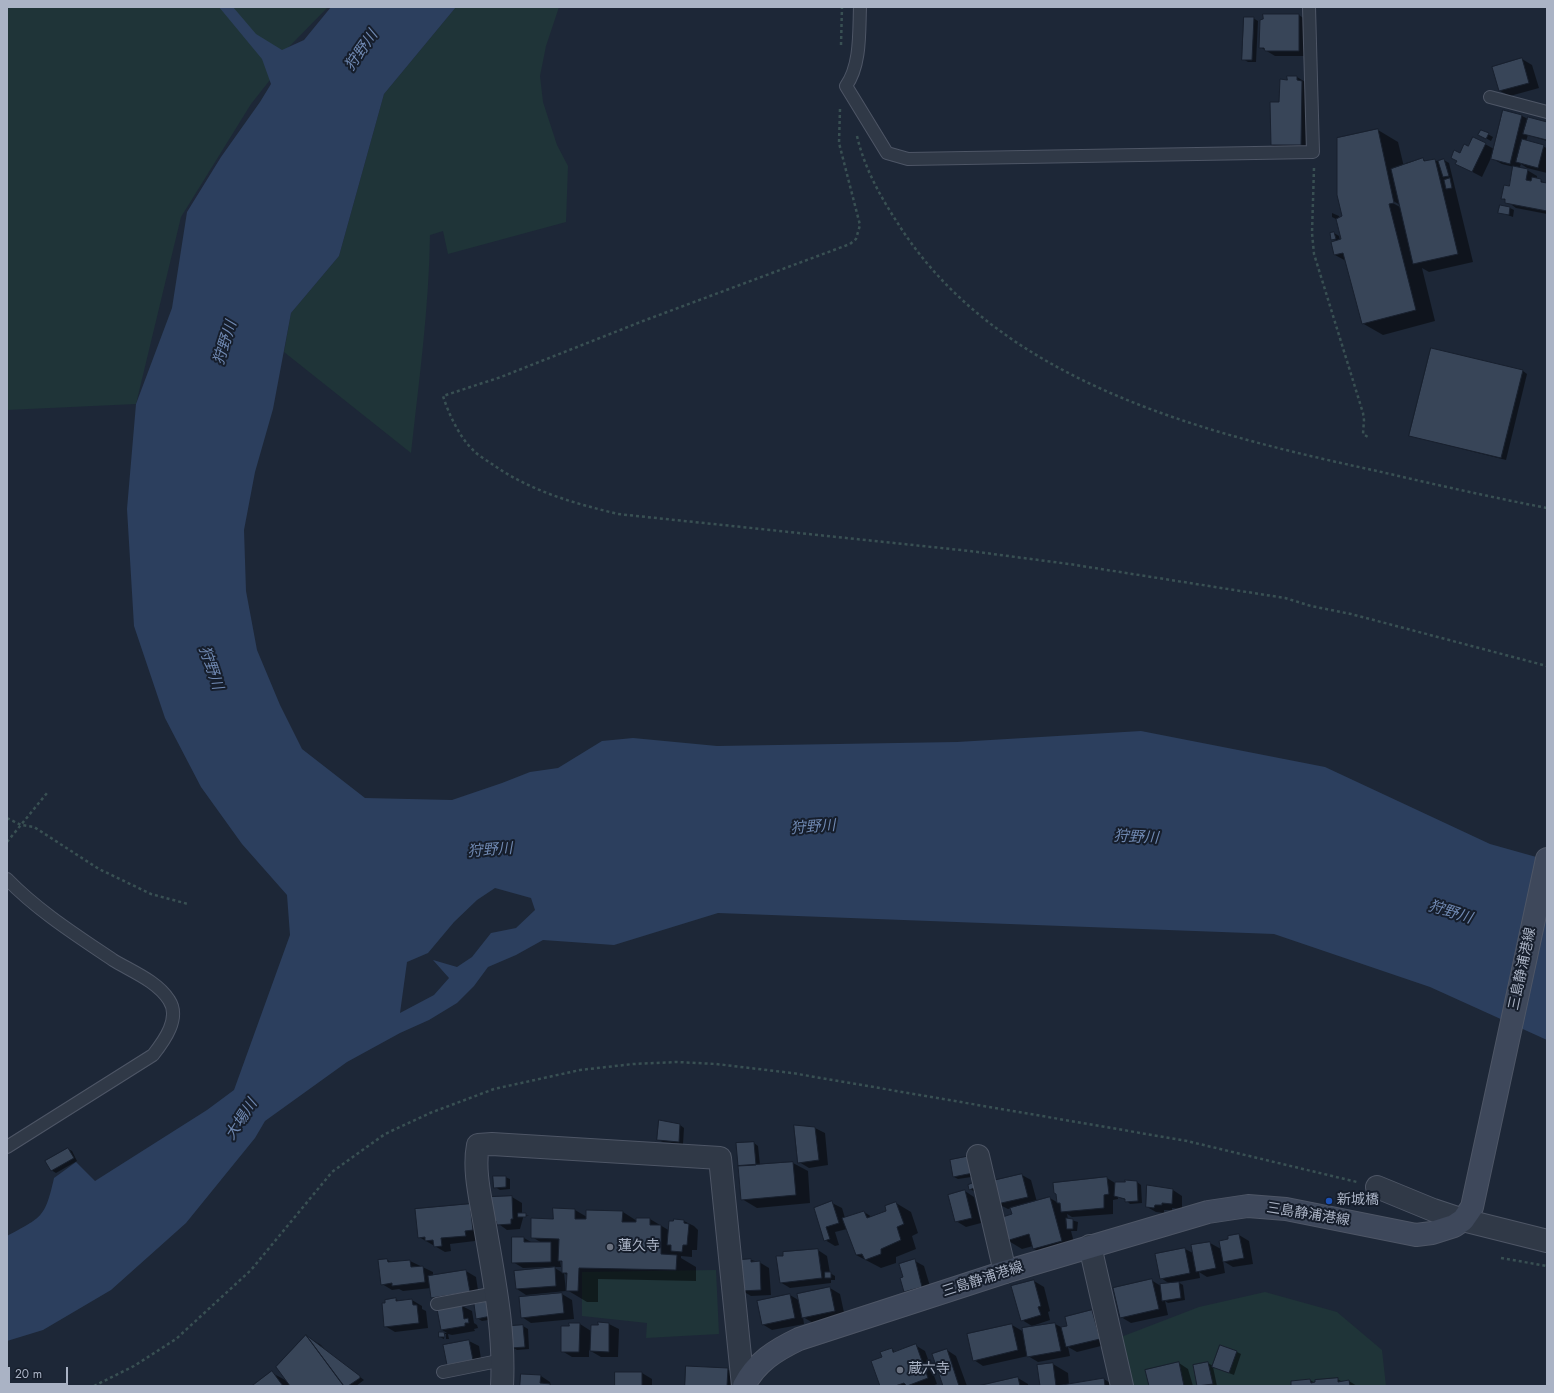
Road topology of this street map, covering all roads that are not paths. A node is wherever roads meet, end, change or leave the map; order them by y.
1 (860, 7) edge
2 (1309, 7) edge
3 (1490, 97) dead end
4 (1547, 112) edge
5 (1547, 859) edge
6 (7, 879) edge
7 (7, 1147) edge
8 (978, 1156) dead end
9 (1377, 1187) road end
10 (1468, 1213) junction
11 (1547, 1241) edge
12 (1090, 1246) junction
13 (1005, 1272) junction
14 (496, 1293) junction
15 (437, 1304) dead end
16 (503, 1360) junction
17 (443, 1372) dead end
18 (502, 1386) edge
19 (744, 1386) edge
20 (1122, 1386) edge

1 - 2 lane
3 - 4 lane
5 - 10 main road, 三島静浦港線
6 - 7 lane
8 - 13 street
9 - 10 street
10 - 11 street
10 - 12 main road, 三島静浦港線
12 - 13 main road, 三島静浦港線
12 - 20 street
13 - 19 main road, 三島静浦港線
14 - 15 lane
14 - 16 street
14 - 19 street
16 - 17 lane
16 - 18 street

